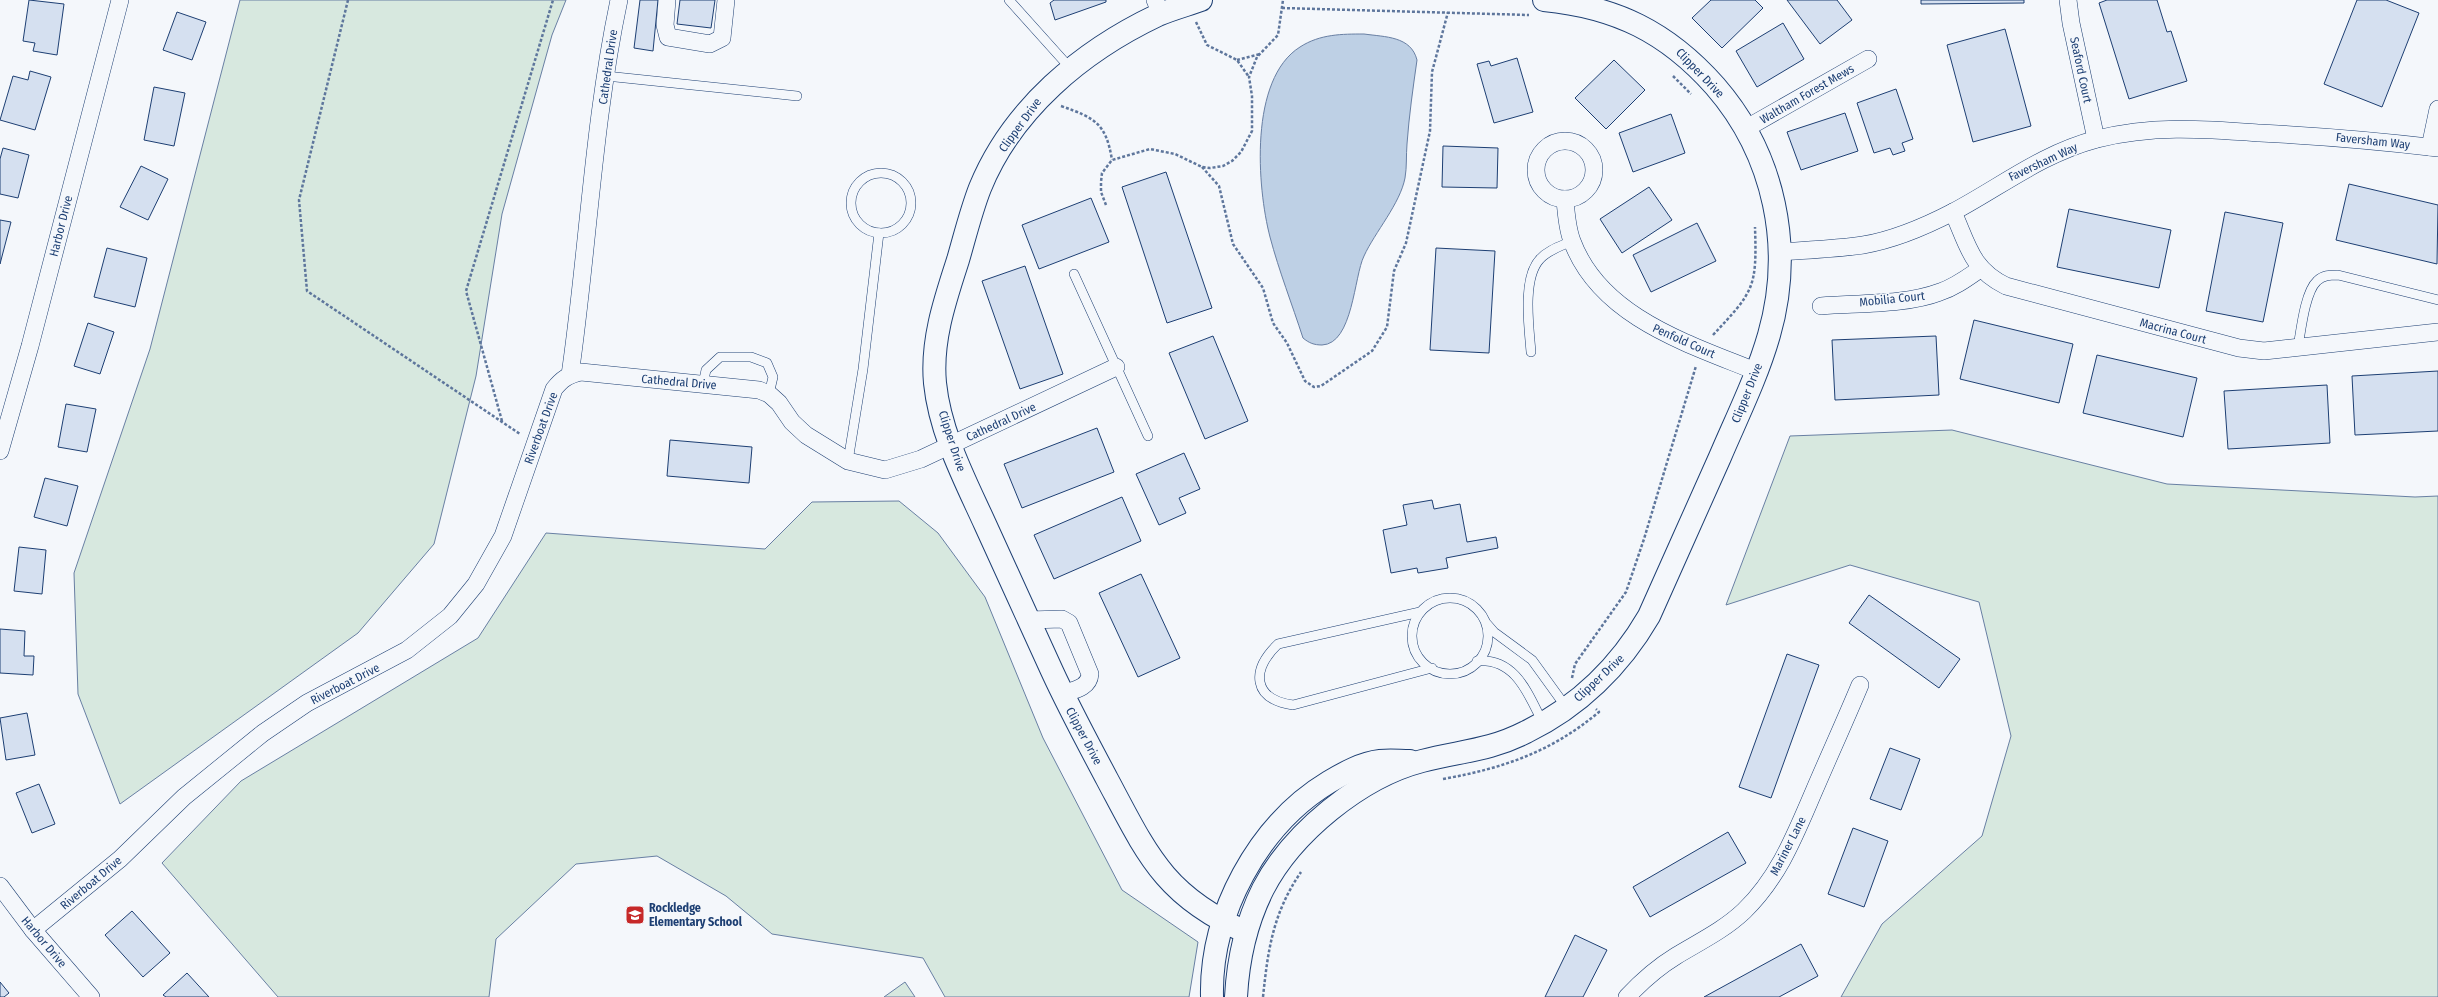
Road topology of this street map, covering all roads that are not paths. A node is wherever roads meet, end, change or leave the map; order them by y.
1 (120, 0) edge
2 (619, 0) edge
3 (668, 0) edge
4 (726, 0) edge
5 (1010, 0) edge
6 (2068, 0) edge
7 (1195, 2) edge
8 (1596, 4) edge
9 (1158, 7) edge
10 (1540, 8) edge
11 (1868, 59) dead end
12 (1071, 69) junction
13 (606, 76) junction
14 (797, 96) dead end
15 (2438, 108) edge
16 (1745, 128) junction
17 (2096, 139) junction
18 (2434, 147) edge
19 (1565, 199) dead end
20 (1953, 212) junction
21 (878, 233) junction
22 (1572, 241) junction
23 (1781, 252) junction
24 (1980, 269) junction
25 (1074, 274) dead end
26 (2438, 300) edge
27 (1821, 306) dead end
28 (2438, 332) edge
29 (2298, 347) junction
30 (1531, 352) dead end
31 (1116, 367) junction
32 (1755, 371) junction
33 (570, 375) junction
34 (702, 384) junction
35 (769, 394) junction
36 (1148, 436) dead end
37 (951, 445) junction
38 (0, 451) edge
39 (848, 461) junction
40 (1420, 612) junction
41 (1029, 620) junction
42 (1486, 624) junction
43 (1477, 661) junction
44 (1432, 668) junction
45 (1860, 685) dead end
46 (1062, 694) junction
47 (1566, 708) junction
48 (1543, 722) junction
49 (1421, 761) junction
50 (0, 886) edge
51 (1224, 922) junction
52 (33, 930) junction
53 (1246, 932) junction
54 (91, 997) edge
55 (1212, 997) edge
56 (1236, 997) edge
57 (1627, 997) edge

1 - 38 street, Harbor Drive
2 - 13 street, Cathedral Drive
3 - 4 street
5 - 12 lane
6 - 17 street, Seaford Court
7 - 9 street, Clipper Drive
8 - 10 street, Clipper Drive
8 - 16 street, Clipper Drive
9 - 12 street, Clipper Drive
11 - 16 street, Waltham Forest Mews
12 - 37 street, Clipper Drive
13 - 14 lane
13 - 33 street, Cathedral Drive
15 - 18 street
16 - 23 street, Clipper Drive
17 - 18 street, Faversham Way
17 - 20 street, Faversham Way
19 - 22 street, Penfold Court
20 - 23 street, Faversham Way
20 - 24 street, Macrina Court
21 - 21 lane
21 - 39 lane
22 - 30 lane
22 - 32 street, Penfold Court
23 - 32 street, Clipper Drive
24 - 27 street, Mobilia Court
24 - 29 street, Macrina Court
25 - 31 lane
26 - 29 lane
28 - 29 street, Macrina Court
31 - 36 lane
31 - 37 street, Cathedral Drive
32 - 47 street, Clipper Drive
33 - 34 street, Cathedral Drive
33 - 52 street, Riverboat Drive
34 - 35 street, Cathedral Drive
34 - 35 lane
35 - 39 street, Cathedral Drive
37 - 39 street, Cathedral Drive
37 - 41 street, Clipper Drive
40 - 42 lane
40 - 44 lane
40 - 44 lane
41 - 46 street, Clipper Drive
41 - 46 street
42 - 43 lane
42 - 47 lane
43 - 44 lane
43 - 48 lane
45 - 57 street, Mariner Lane
46 - 51 street, Clipper Drive
47 - 48 street, Clipper Drive
48 - 49 street, Clipper Drive
49 - 51 street, Clipper Drive
49 - 53 street, Clipper Drive
50 - 52 street, Harbor Drive
51 - 53 street, Clipper Drive
51 - 55 street, Clipper Drive
52 - 54 street, Harbor Drive
53 - 56 street, Clipper Drive

